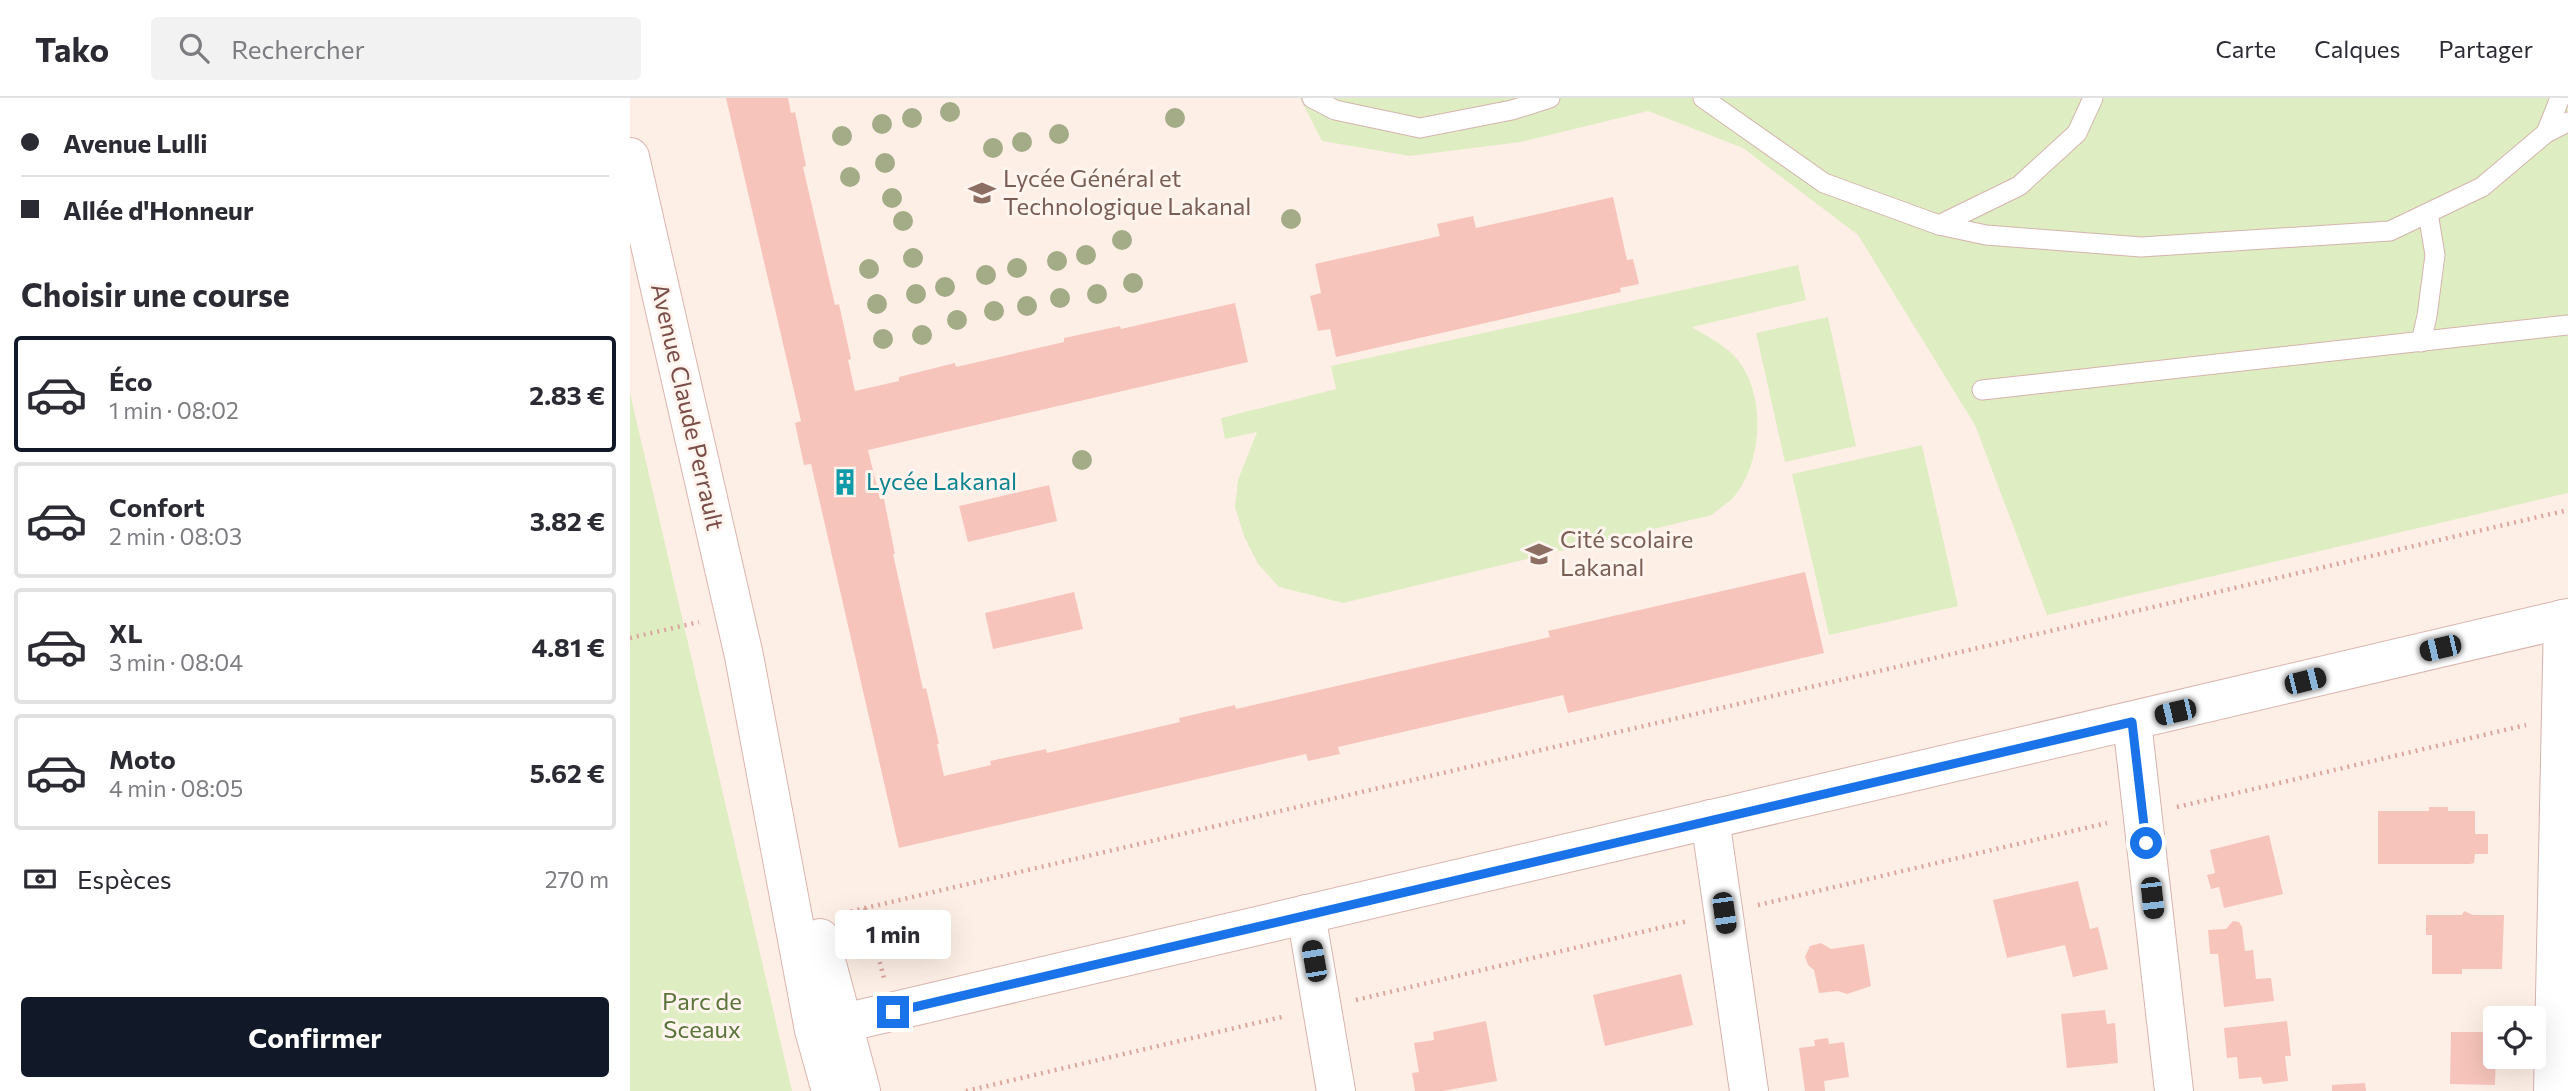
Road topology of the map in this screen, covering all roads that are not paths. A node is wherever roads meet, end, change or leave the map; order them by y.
1 (1312, 98) edge
2 (1550, 98) edge
3 (1703, 98) edge
4 (2093, 98) edge
5 (2560, 98) edge
6 (2568, 122) edge
7 (2546, 133) junction
8 (630, 158) edge
9 (2428, 213) junction
10 (1939, 225) junction
11 (2568, 324) edge
12 (2421, 342) junction
13 (1982, 390) dead end
14 (2566, 618) edge
15 (744, 656) junction
16 (2132, 722) junction
17 (1710, 819) junction
18 (1306, 914) junction
19 (829, 1026) junction
20 (831, 1091) edge
21 (861, 1091) edge
22 (1336, 1091) edge
23 (1749, 1091) edge
24 (2174, 1091) edge
25 (2553, 1091) edge

1 - 2 lane
3 - 10 lane
4 - 10 lane
5 - 7 lane
6 - 7 lane
7 - 9 lane
8 - 15 main road, Avenue Claude Perrault
9 - 10 lane
9 - 12 lane
11 - 12 lane
12 - 13 lane
14 - 16 main road
14 - 25 main road
15 - 19 main road, Avenue Claude Perrault
15 - 19 main road, Avenue Claude Perrault
16 - 17 main road
16 - 24 main road
17 - 18 main road
17 - 23 main road
18 - 19 main road
18 - 22 main road
19 - 20 main road
19 - 21 main road

